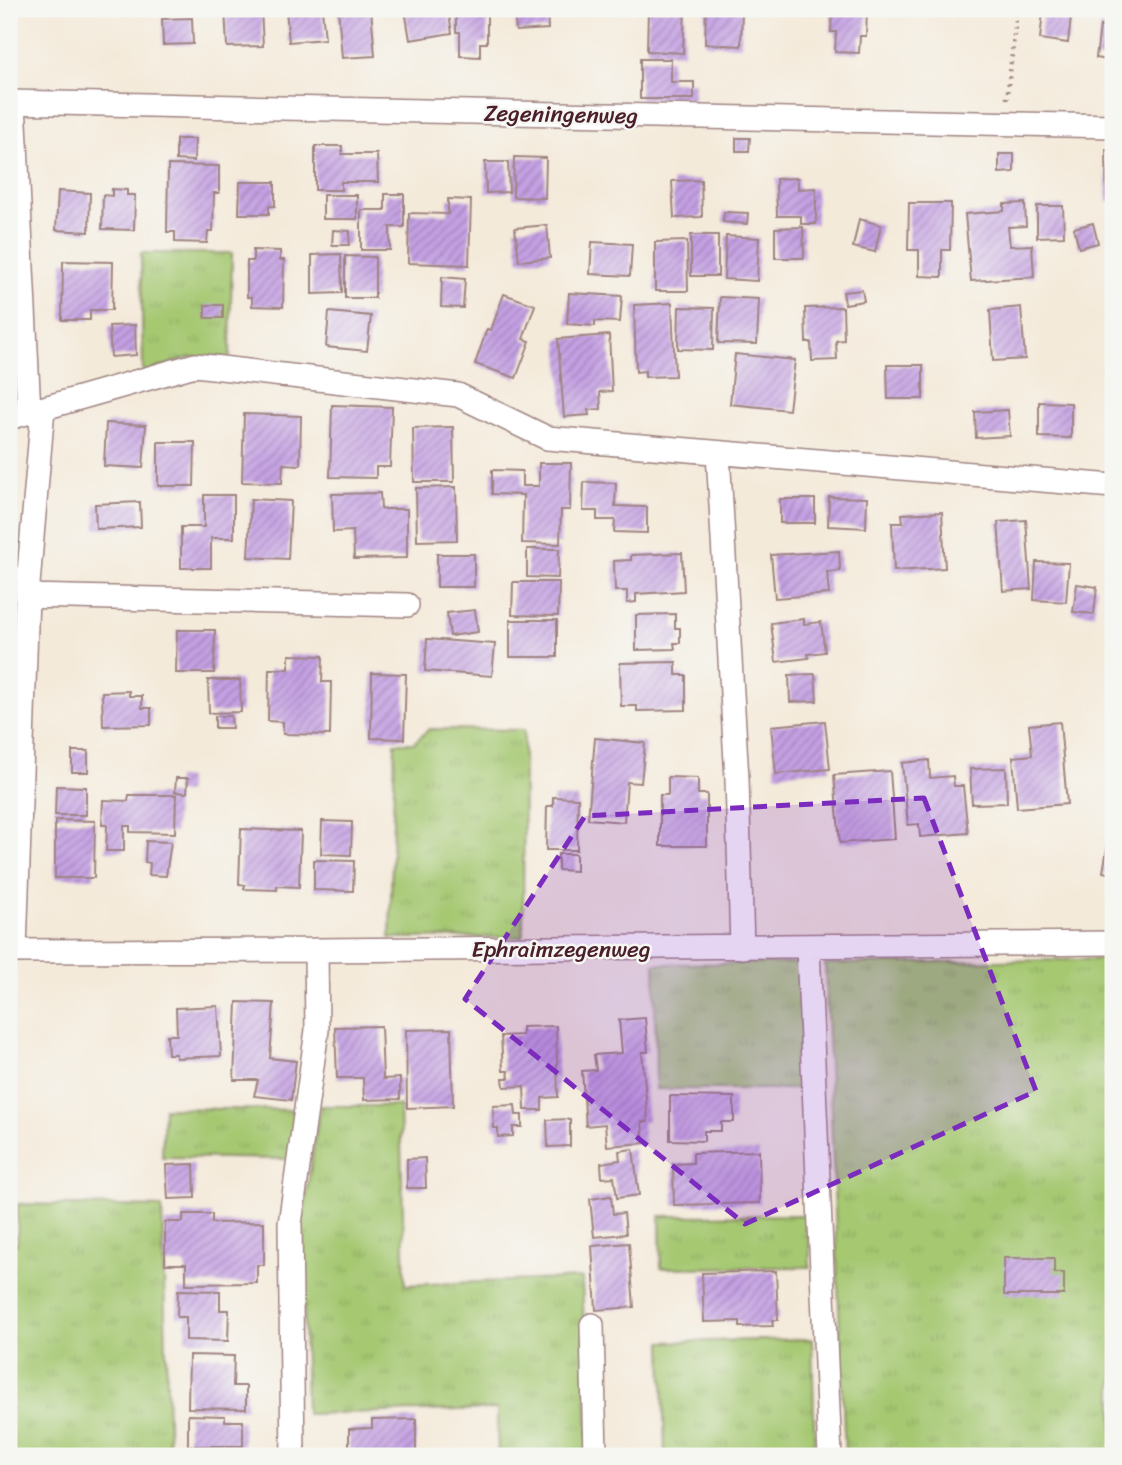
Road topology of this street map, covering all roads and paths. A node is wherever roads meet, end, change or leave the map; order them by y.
1 (1017, 9) edge
2 (11, 102) edge
3 (1004, 124) junction
4 (1113, 126) edge
5 (27, 412) edge
6 (718, 453) junction
7 (1113, 486) edge
8 (27, 596) junction
9 (407, 605) dead end
10 (1113, 943) edge
11 (743, 947) junction
12 (808, 947) junction
13 (316, 950) junction
14 (12, 951) edge
15 (592, 1325) dead end
16 (293, 1456) edge
17 (595, 1456) edge
18 (830, 1456) edge

1 - 3 path
2 - 3 street, Zegeningenweg
2 - 5 street
3 - 4 street, Zegeningenweg
5 - 6 street
5 - 8 street
6 - 7 street
6 - 11 street
8 - 9 street
8 - 14 street
10 - 12 street, Ephraimzegenweg
11 - 12 street, Ephraimzegenweg
11 - 13 street, Ephraimzegenweg
12 - 18 street
13 - 14 street, Ephraimzegenweg
13 - 16 street
15 - 17 street

